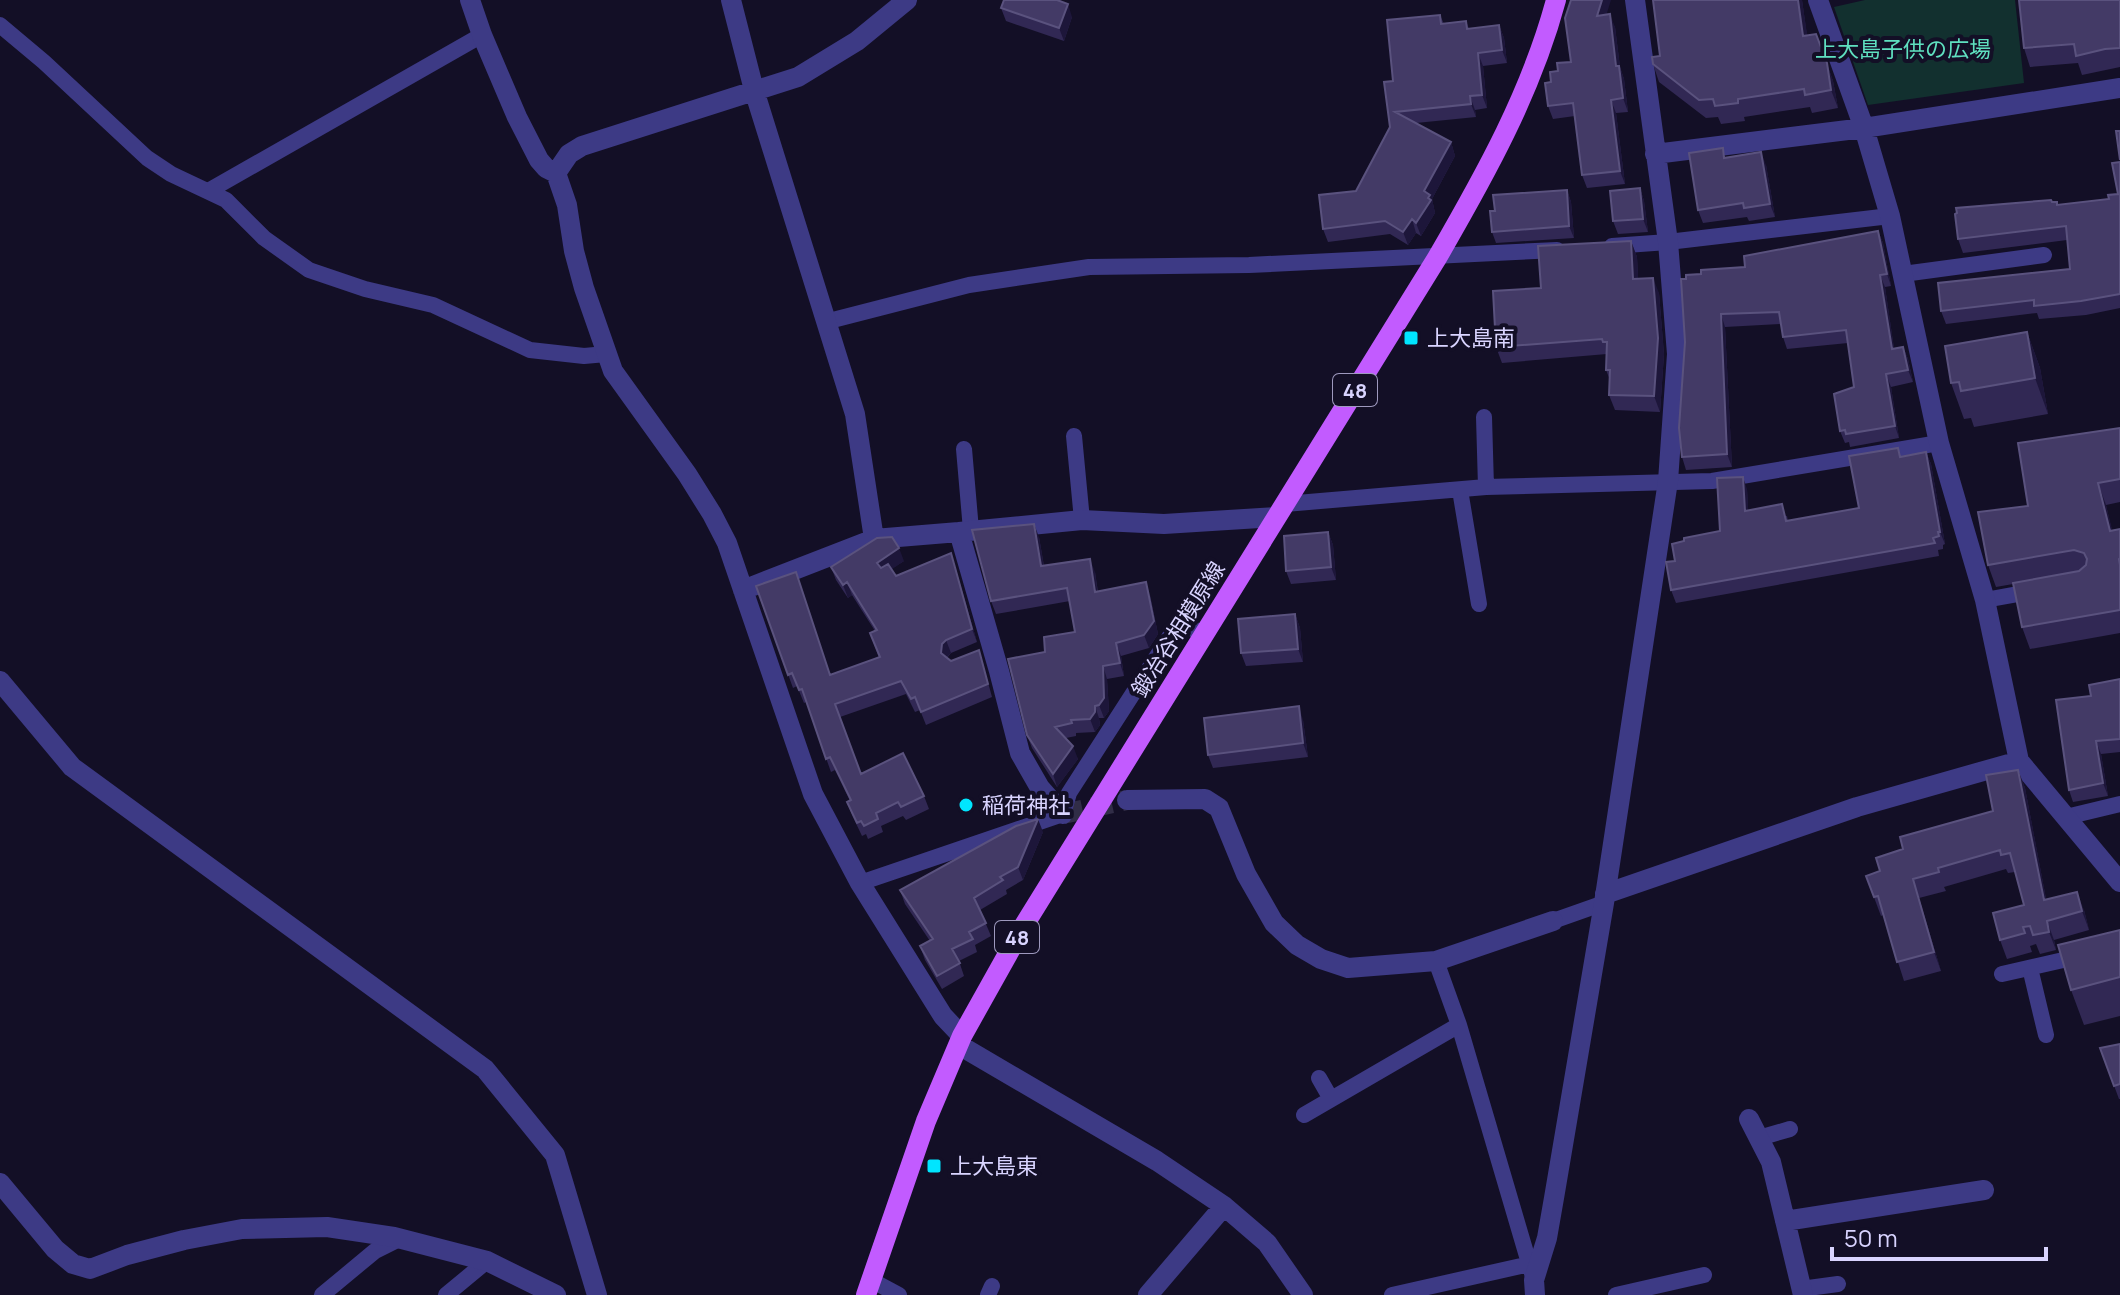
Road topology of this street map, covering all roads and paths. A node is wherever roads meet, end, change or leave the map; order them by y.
1 (470, 0) edge
2 (731, 0) edge
3 (907, 0) edge
4 (1556, 0) edge
5 (1635, 0) edge
6 (1818, 0) edge
7 (0, 25) edge
8 (482, 35) junction
9 (2120, 88) edge
10 (754, 90) junction
11 (1864, 128) junction
12 (1655, 154) junction
13 (556, 173) junction
14 (210, 190) junction
15 (1890, 216) junction
16 (1668, 242) junction
17 (2044, 255) dead end
18 (1437, 258) junction
19 (1903, 274) junction
20 (825, 322) junction
21 (606, 354) junction
22 (1484, 417) dead end
23 (1074, 436) dead end
24 (1939, 443) junction
25 (964, 449) dead end
26 (1668, 481) junction
27 (1486, 487) junction
28 (1460, 490) junction
29 (1280, 511) junction
30 (1082, 520) junction
31 (965, 531) junction
32 (874, 539) junction
33 (2056, 587) edge
34 (743, 590) junction
35 (1985, 600) junction
36 (1479, 604) dead end
37 (1203, 634) junction
38 (0, 681) edge
39 (2019, 761) junction
40 (1127, 800) tunnel mouth
41 (2120, 804) edge
42 (1063, 814) junction
43 (2066, 817) junction
44 (2120, 882) edge
45 (860, 883) junction
46 (1605, 899) junction
47 (1553, 921) joint
48 (2120, 947) edge
49 (1436, 961) junction
50 (2030, 968) junction
51 (2002, 974) dead end
52 (1459, 1025) junction
53 (2046, 1035) dead end
54 (961, 1041) junction
55 (1319, 1078) dead end
56 (1331, 1099) junction
57 (1304, 1115) dead end
58 (1749, 1119) dead end
59 (1790, 1129) dead end
60 (1759, 1138) junction
61 (0, 1183) edge
62 (1984, 1190) dead end
63 (1224, 1206) junction
64 (1785, 1221) junction
65 (401, 1238) junction
66 (487, 1261) junction
67 (1704, 1275) dead end
68 (1533, 1280) edge
69 (1838, 1284) dead end
70 (868, 1287) edge
71 (1802, 1292) edge
72 (322, 1295) edge
73 (446, 1295) edge
74 (556, 1295) edge
75 (597, 1295) edge
76 (899, 1295) edge
77 (1148, 1295) edge
78 (1303, 1295) edge
79 (1392, 1295) edge
80 (1616, 1295) edge

1 - 8 street
2 - 10 street
3 - 10 street
4 - 18 main road, 鍛冶谷相模原線 / 48
5 - 12 street
6 - 11 street
7 - 14 lane
8 - 13 street
8 - 14 lane
9 - 11 street
10 - 13 street
10 - 20 street
11 - 12 street
11 - 15 street
12 - 16 street
13 - 21 street
14 - 21 lane
15 - 16 lane
15 - 19 street
16 - 18 lane
16 - 26 street
17 - 19 lane
18 - 20 lane
18 - 29 main road, 鍛冶谷相模原線 / 48
19 - 24 street
20 - 32 street
21 - 34 street
22 - 27 lane
23 - 30 lane
24 - 26 lane
24 - 35 street
25 - 31 lane
26 - 27 lane
26 - 46 street
27 - 28 lane
28 - 29 lane
28 - 36 lane
29 - 30 street
29 - 37 main road, 鍛冶谷相模原線 / 48
30 - 31 street
31 - 32 street
31 - 42 street
32 - 34 street
33 - 35 lane
34 - 45 street
35 - 39 street
37 - 42 lane
37 - 54 main road, 鍛冶谷相模原線 / 48
38 - 75 street
39 - 43 street
39 - 46 street
40 - 49 street
41 - 43 lane
42 - 45 lane
43 - 44 street
45 - 54 street
46 - 47 lane
46 - 68 street
47 - 49 street
48 - 50 lane
49 - 52 lane
50 - 51 lane
50 - 53 lane
52 - 56 lane
52 - 68 lane
54 - 63 street
54 - 70 main road, 鍛冶谷相模原線 / 48
55 - 56 lane
56 - 57 lane
58 - 60 street
59 - 60 lane
60 - 64 street
61 - 65 street
62 - 64 street
63 - 77 street
63 - 78 street
64 - 71 street
65 - 66 street
65 - 72 lane
66 - 73 lane
66 - 74 street
67 - 80 lane
68 - 79 lane
69 - 71 lane
70 - 76 lane

